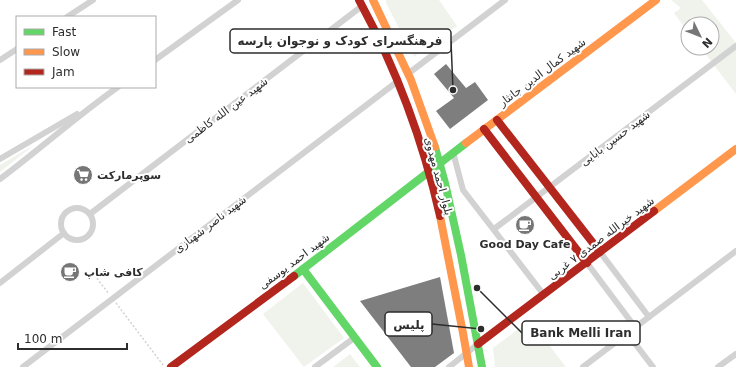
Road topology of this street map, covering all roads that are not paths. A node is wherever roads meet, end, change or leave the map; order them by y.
1 (93, 0) edge
2 (238, 0) edge
3 (370, 0) edge
4 (374, 0) edge
5 (505, 0) edge
6 (656, 0) edge
7 (360, 3) edge
8 (69, 16) edge
9 (736, 46) edge
10 (16, 50) edge
11 (156, 59) edge
12 (0, 60) edge
13 (408, 73) junction
14 (398, 81) junction
15 (117, 88) edge
16 (93, 105) junction
17 (497, 120) junction
18 (484, 129) junction
19 (35, 138) junction
20 (41, 148) junction
21 (736, 149) edge
22 (453, 152) junction
23 (0, 159) edge
24 (440, 162) junction
25 (429, 171) junction
26 (0, 179) edge
27 (550, 187) junction
28 (536, 197) junction
29 (90, 214) junction
30 (494, 230) junction
31 (64, 233) junction
32 (736, 251) edge
33 (600, 252) junction
34 (587, 263) junction
35 (303, 269) junction
36 (0, 283) edge
37 (544, 295) junction
38 (649, 317) junction
39 (635, 327) junction
40 (627, 333) junction
41 (354, 338) junction
42 (478, 344) junction
43 (467, 353) junction
44 (736, 354) edge
45 (23, 367) edge
46 (171, 367) edge
47 (315, 367) edge
48 (377, 367) edge
49 (449, 367) edge
50 (469, 367) edge
51 (482, 367) edge
52 (583, 367) edge
53 (653, 367) edge
54 (718, 367) edge

1 - 8 street
2 - 11 street
3 - 7 street
4 - 13 street, بلوار احمد مهدوی
5 - 13 street
6 - 17 street, شهید کمال الدین جانثار
7 - 14 street, بلوار احمد مهدوی
7 - 29 street, شهید عین الله کاظمی
9 - 27 street, شهید حسین بابایی
10 - 12 street
13 - 24 street, بلوار احمد مهدوی
14 - 25 street, بلوار احمد مهدوی
14 - 45 street, شهید ناصر شهبازی
15 - 16 street
16 - 19 street
16 - 20 street
17 - 18 street, شهید کمال الدین جانثار
17 - 27 street
18 - 22 street, شهید کمال الدین جانثار
18 - 28 street
19 - 20 street
19 - 23 street
20 - 26 street
21 - 33 street, شهید خیرالله صمدی ۷ غربی
22 - 24 street, شهید کمال الدین جانثار
22 - 30 street
24 - 25 street, شهید احمد یوسفی
24 - 42 street, بلوار احمد مهدوی
25 - 35 street, شهید احمد یوسفی
25 - 43 street, بلوار احمد مهدوی
27 - 28 street, شهید حسین بابایی
27 - 33 street
28 - 30 street, شهید حسین بابایی
28 - 34 street
29 - 31 street
29 - 31 street
30 - 37 street
31 - 36 street
32 - 38 street
33 - 34 street, شهید خیرالله صمدی ۷ غربی
33 - 38 street
34 - 37 street, شهید خیرالله صمدی ۷ غربی
34 - 39 street
35 - 41 street
35 - 46 street, شهید احمد یوسفی
37 - 42 street, شهید خیرالله صمدی ۷ غربی
38 - 39 street
39 - 40 street
40 - 52 street
40 - 53 street
41 - 47 street
41 - 48 street
42 - 43 street
42 - 51 street, بلوار احمد مهدوی
43 - 49 street
43 - 50 street, بلوار احمد مهدوی
44 - 54 street

